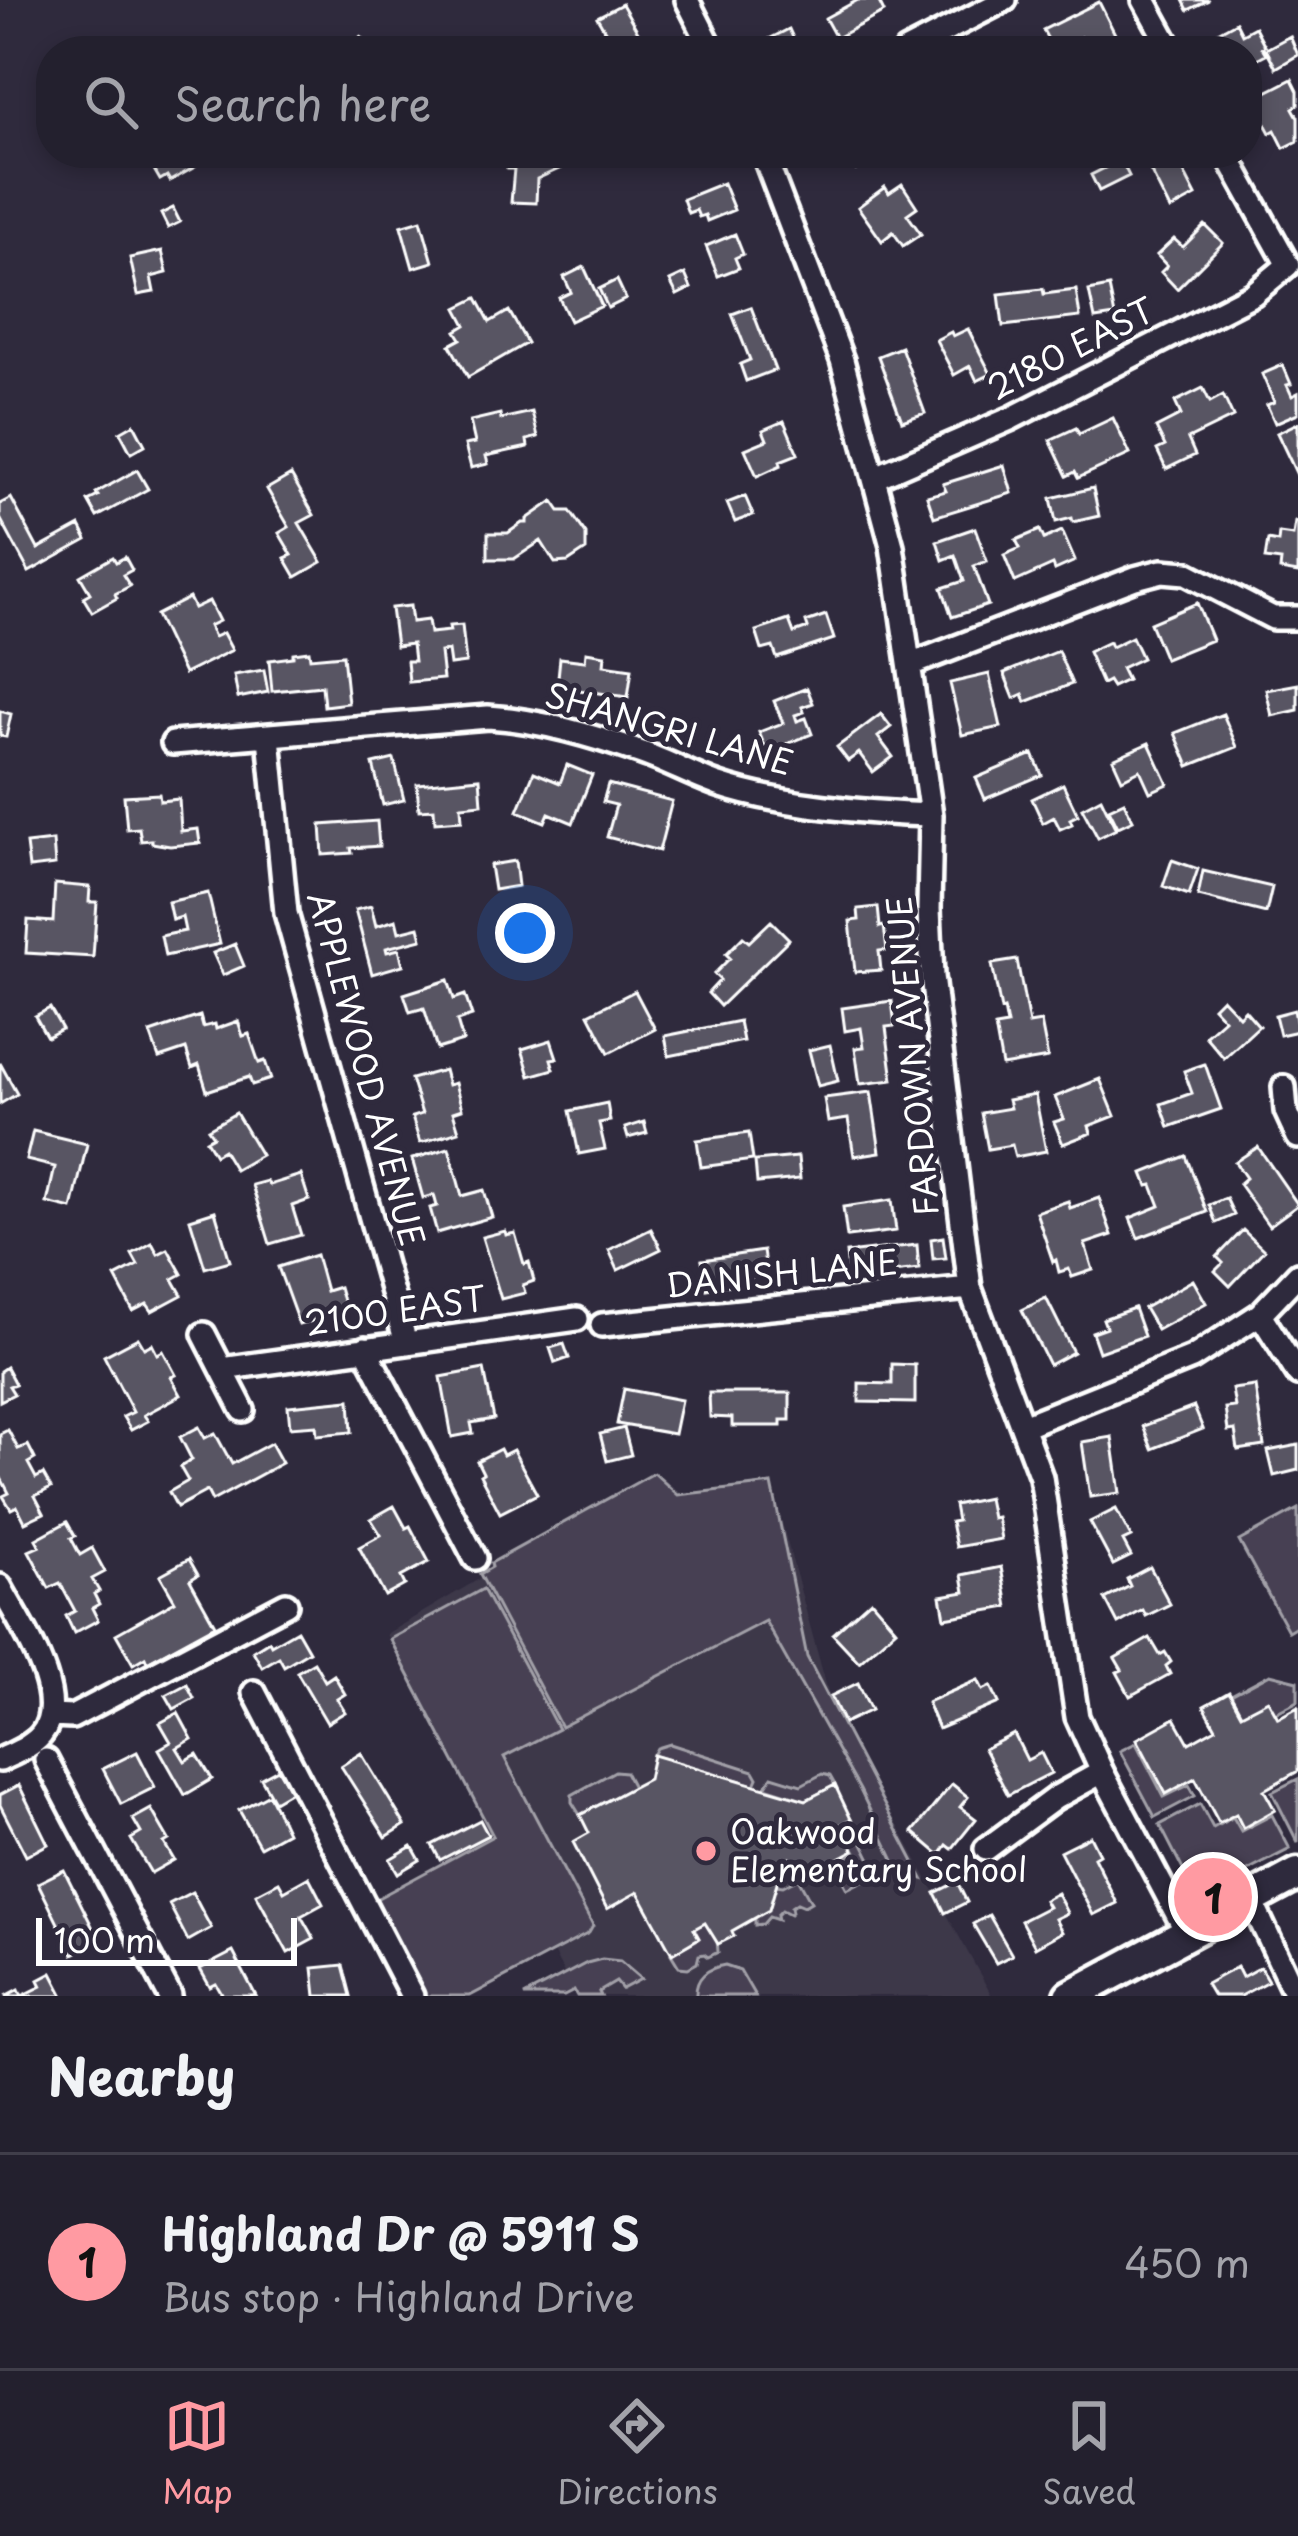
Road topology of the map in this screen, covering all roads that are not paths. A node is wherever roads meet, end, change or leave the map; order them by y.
1 (687, 0) edge
2 (1005, 0) edge
3 (1144, 0) edge
4 (705, 36) edge
5 (935, 36) edge
6 (1164, 36) edge
7 (770, 168) edge
8 (1234, 168) edge
9 (874, 478) junction
10 (1298, 618) edge
11 (910, 665) junction
12 (269, 737) junction
13 (173, 743) dead end
14 (931, 815) junction
15 (1284, 1088) dead end
16 (1298, 1137) edge
17 (1298, 1274) edge
18 (970, 1288) junction
19 (1260, 1314) junction
20 (577, 1319) dead end
21 (602, 1324) dead end
22 (204, 1334) dead end
23 (406, 1343) junction
24 (365, 1348) junction
25 (222, 1369) junction
26 (1298, 1374) edge
27 (243, 1410) dead end
28 (1023, 1426) junction
29 (475, 1558) dead end
30 (0, 1586) edge
31 (286, 1604) dead end
32 (254, 1691) dead end
33 (51, 1716) junction
34 (0, 1760) edge
35 (46, 1760) dead end
36 (1102, 1772) junction
37 (986, 1849) dead end
38 (1298, 1874) edge
39 (1250, 1898) junction
40 (1187, 1933) junction
41 (170, 1996) edge
42 (412, 1996) edge
43 (1071, 1996) edge
44 (1296, 1996) edge

1 - 4 street
2 - 5 street
3 - 6 street
7 - 9 street, FARDOWN AVENUE
8 - 9 street, 2180 EAST
9 - 11 street, FARDOWN AVENUE
10 - 11 street
11 - 14 street, FARDOWN AVENUE
12 - 13 street, SHANGRI LANE
12 - 14 street, SHANGRI LANE
12 - 23 street, APPLEWOOD AVENUE
14 - 18 street, FARDOWN AVENUE
15 - 16 street
17 - 19 street
18 - 21 street, DANISH LANE
18 - 28 street, FARDOWN AVENUE
19 - 26 street
19 - 28 street
20 - 23 street, 2100 EAST
22 - 25 street
23 - 24 street, 2100 EAST
24 - 25 street, 2100 EAST
24 - 29 street
25 - 27 street
28 - 36 street, FARDOWN AVENUE
30 - 33 street
31 - 33 street
32 - 42 street
33 - 34 street
35 - 41 street
36 - 37 street
36 - 40 street, FARDOWN AVENUE
38 - 39 main road
39 - 40 main road
39 - 44 street
40 - 43 main road

